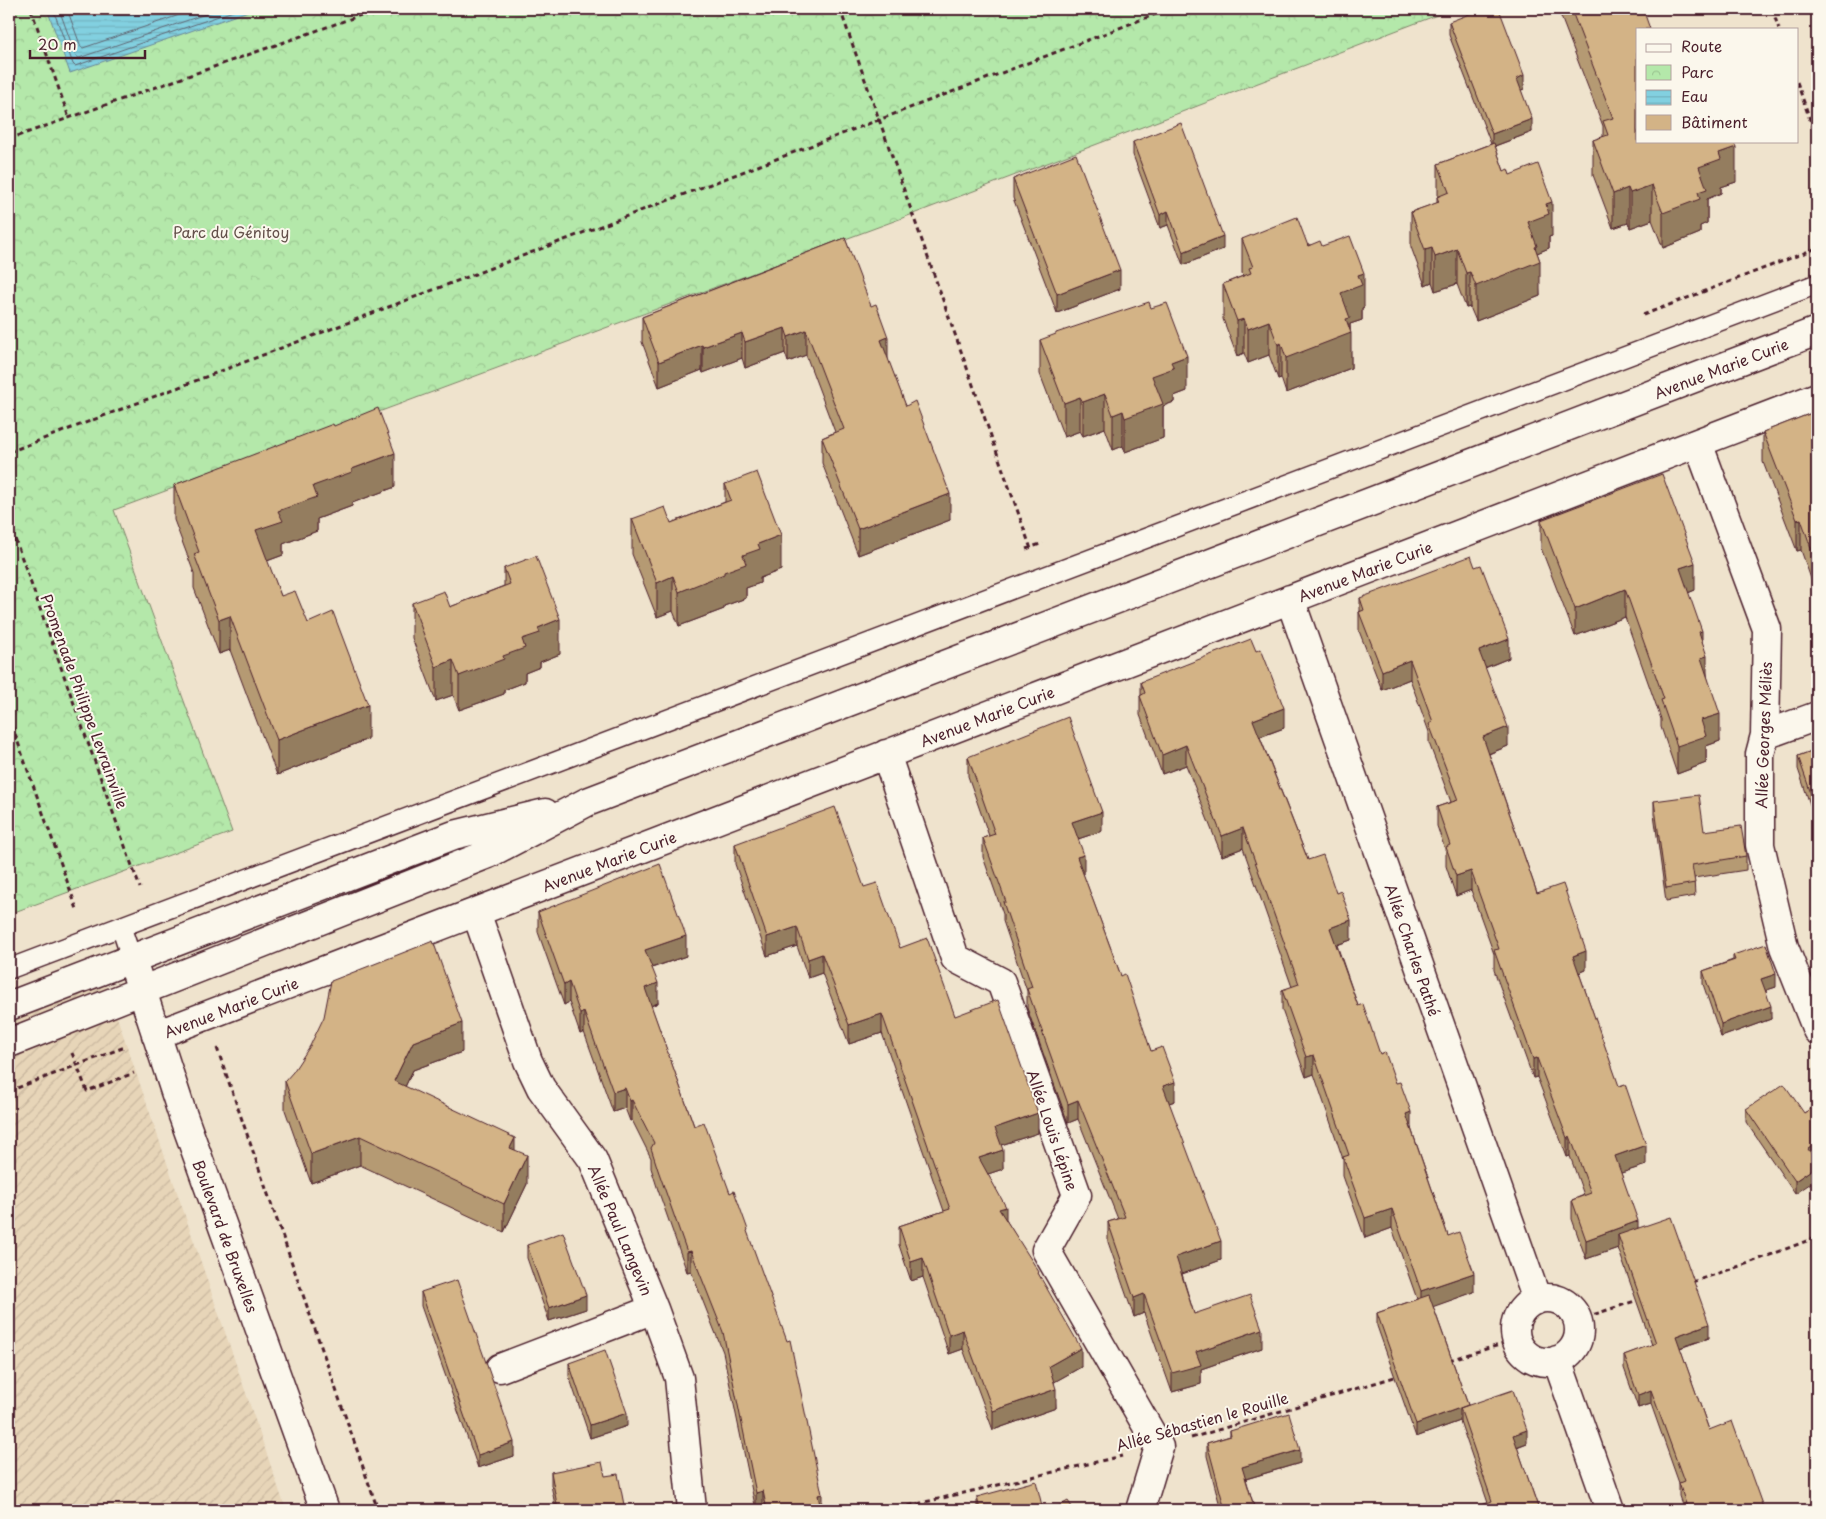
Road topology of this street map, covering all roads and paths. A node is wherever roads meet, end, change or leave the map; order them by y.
1 (31, 9) edge
2 (378, 9) edge
3 (840, 9) edge
4 (1169, 9) edge
5 (1772, 9) edge
6 (1779, 28) edge
7 (1798, 85) edge
8 (69, 118) junction
9 (878, 121) junction
10 (9, 139) edge
11 (1817, 140) edge
12 (1817, 284) edge
13 (1817, 331) edge
14 (1817, 397) edge
15 (1698, 443) junction
16 (9, 452) edge
17 (9, 522) edge
18 (1042, 578) junction
19 (1290, 599) junction
20 (1817, 716) edge
21 (9, 717) edge
22 (1765, 735) junction
23 (886, 754) junction
24 (587, 802) junction
25 (140, 888) dead end
26 (78, 912) dead end
27 (476, 912) junction
28 (121, 927) junction
29 (132, 960) junction
30 (9, 969) edge
31 (142, 991) junction
32 (9, 1006) edge
33 (1815, 1018) edge
34 (156, 1036) junction
35 (9, 1043) edge
36 (216, 1043) dead end
37 (9, 1091) edge
38 (1817, 1237) edge
39 (1686, 1284) edge
40 (1640, 1299) edge
41 (1537, 1300) junction
42 (654, 1309) junction
43 (1577, 1320) junction
44 (1516, 1340) junction
45 (1557, 1360) junction
46 (1441, 1363) edge
47 (500, 1368) dead end
48 (1403, 1374) edge
49 (1159, 1447) junction
50 (325, 1510) edge
51 (378, 1510) edge
52 (692, 1510) edge
53 (891, 1510) edge
54 (1140, 1510) edge
55 (1610, 1510) edge

1 - 8 path
2 - 8 path
3 - 9 path
4 - 9 path
5 - 6 path
7 - 11 path
8 - 10 path
9 - 16 path
9 - 18 path
12 - 18 lane
13 - 24 street, Avenue Marie Curie
14 - 15 street, Avenue Marie Curie
15 - 19 street, Avenue Marie Curie
15 - 22 street, Allée Georges Méliès
17 - 25 path, Promenade Philippe Levrainville
18 - 28 lane
19 - 23 street, Avenue Marie Curie
19 - 41 street, Allée Charles Pathé
20 - 22 street
21 - 26 path
22 - 33 street, Allée Georges Méliès
23 - 27 street, Avenue Marie Curie
23 - 49 street, Allée Louis Lépine
24 - 29 street, Avenue Marie Curie
24 - 31 street, Avenue Marie Curie
27 - 34 street, Avenue Marie Curie
27 - 42 street, Allée Paul Langevin
28 - 29 lane
28 - 30 lane
29 - 31 street, Boulevard de Bruxelles
29 - 32 street, Avenue Marie Curie
31 - 34 street, Boulevard de Bruxelles
31 - 35 street, Avenue Marie Curie
34 - 37 path
34 - 50 street, Boulevard de Bruxelles
36 - 51 path
38 - 39 path
40 - 43 path
41 - 43 street
41 - 44 street
42 - 47 street
42 - 52 street, Allée Paul Langevin
43 - 45 street
44 - 45 street
44 - 46 path
45 - 55 street
48 - 49 path, Allée Sébastien le Rouille
49 - 53 path, Allée Sébastien le Rouille
49 - 54 street

